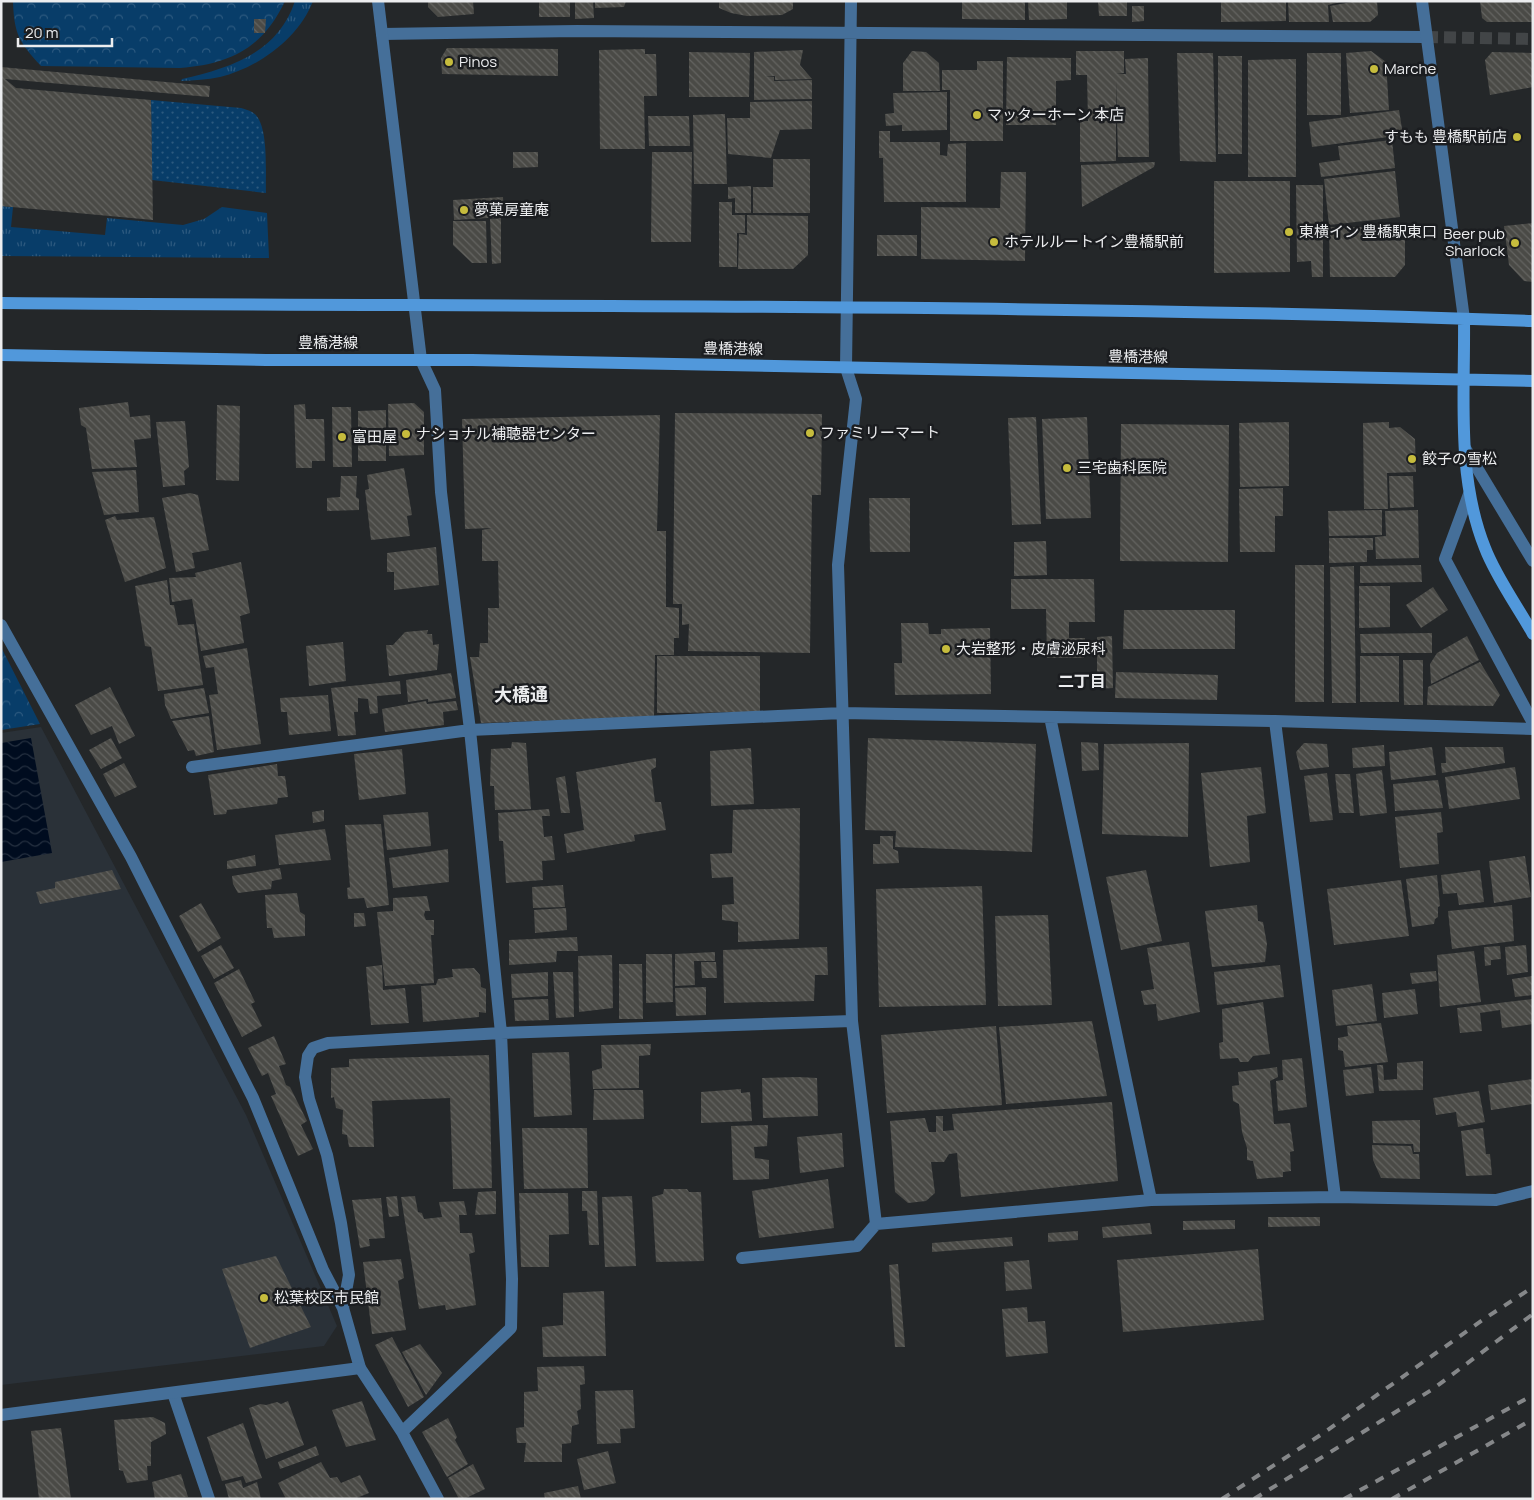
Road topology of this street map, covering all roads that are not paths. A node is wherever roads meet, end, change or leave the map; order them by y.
1 (378, 1) edge
2 (851, 1) edge
3 (1422, 1) edge
4 (850, 33) junction
5 (382, 34) junction
6 (1426, 37) junction
7 (1, 303) edge
8 (414, 306) junction
9 (845, 307) junction
10 (1464, 319) junction
11 (1533, 322) edge
12 (1, 355) edge
13 (421, 360) junction
14 (846, 368) junction
15 (1464, 380) junction
16 (1533, 381) edge
17 (1465, 448) junction
18 (1469, 494) junction
19 (1533, 561) edge
20 (2, 629) edge
21 (1533, 634) edge
22 (842, 713) junction
23 (1050, 717) junction
24 (1275, 720) junction
25 (1533, 723) edge
26 (1533, 729) edge
27 (470, 730) junction
28 (192, 767) dead end
29 (852, 1021) junction
30 (501, 1033) junction
31 (1533, 1190) edge
32 (1335, 1197) junction
33 (1150, 1200) junction
34 (876, 1224) junction
35 (742, 1258) dead end
36 (343, 1308) junction
37 (360, 1368) junction
38 (173, 1394) junction
39 (1, 1416) edge
40 (402, 1432) junction
41 (209, 1499) edge
42 (438, 1499) edge

1 - 5 street
2 - 4 street
3 - 6 street
4 - 5 street
4 - 6 street
4 - 9 street
5 - 8 street
6 - 10 street
7 - 8 main road
8 - 9 main road
8 - 13 street
9 - 10 main road
9 - 14 street
10 - 11 main road
10 - 15 main road
12 - 13 main road, 豊橋港線
13 - 14 main road, 豊橋港線
13 - 27 street
14 - 15 main road, 豊橋港線
14 - 22 street
15 - 16 main road, 豊橋港線
15 - 17 main road
17 - 18 main road
17 - 19 street
18 - 21 main road
18 - 25 street
20 - 36 street
22 - 23 street
22 - 27 street
22 - 29 street
23 - 24 street
23 - 33 street
24 - 26 street
24 - 32 street
27 - 28 street
27 - 30 street
29 - 30 street
29 - 34 street
30 - 36 street
30 - 40 street
31 - 32 street
32 - 33 street
33 - 34 street
34 - 35 street
36 - 37 street
37 - 38 street
37 - 40 street
38 - 39 street
38 - 41 street
40 - 42 street

